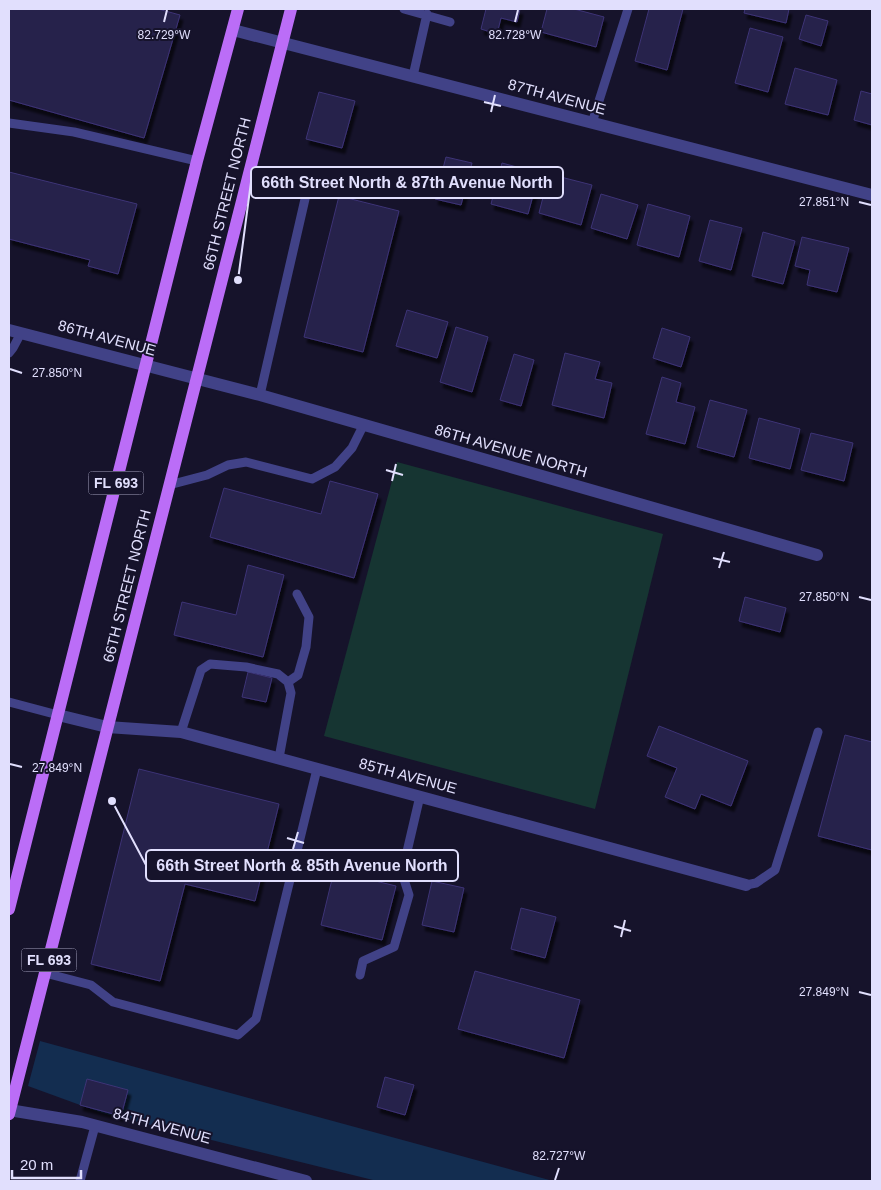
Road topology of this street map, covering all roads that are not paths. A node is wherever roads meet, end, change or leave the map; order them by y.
1 (238, 9) edge
2 (291, 9) edge
3 (404, 9) edge
4 (628, 9) edge
5 (427, 14) junction
6 (450, 22) dead end
7 (233, 30) junction
8 (282, 43) junction
9 (413, 76) junction
10 (9, 123) edge
11 (592, 123) junction
12 (197, 161) junction
13 (250, 169) junction
14 (872, 195) edge
15 (15, 331) edge
16 (9, 353) edge
17 (146, 366) junction
18 (197, 378) junction
19 (260, 395) junction
20 (363, 426) junction
21 (170, 485) junction
22 (817, 555) dead end
23 (298, 594) dead end
24 (288, 682) junction
25 (9, 702) edge
26 (58, 715) junction
27 (108, 727) junction
28 (181, 732) junction
29 (818, 732) dead end
30 (279, 758) junction
31 (317, 769) junction
32 (420, 796) junction
33 (351, 861) dead end
34 (402, 873) junction
35 (746, 885) joint
36 (9, 909) edge
37 (45, 973) junction
38 (360, 975) dead end
39 (9, 1111) edge
40 (95, 1126) junction
41 (80, 1181) edge
42 (306, 1181) edge

1 - 7 main road, FL 693
2 - 8 main road, 66TH STREET NORTH / FL 693
3 - 5 lane
4 - 11 lane
5 - 6 lane
5 - 9 lane
7 - 8 street, 87TH AVENUE
7 - 12 main road, FL 693
8 - 9 street, 87TH AVENUE
8 - 13 main road, 66TH STREET NORTH / FL 693
9 - 11 street, 87TH AVENUE
10 - 12 lane
11 - 14 street, 87TH AVENUE
12 - 17 main road, FL 693
13 - 18 main road, 66TH STREET NORTH / FL 693
13 - 19 lane
15 - 16 lane
15 - 17 street, 86TH AVENUE
17 - 18 street, 86TH AVENUE
17 - 26 main road, FL 693
18 - 19 street, 86TH AVENUE NORTH
18 - 21 main road, 66TH STREET NORTH / FL 693
19 - 20 street, 86TH AVENUE NORTH
20 - 21 lane
20 - 22 street, 86TH AVENUE NORTH
21 - 27 main road, 66TH STREET NORTH / FL 693
23 - 24 lane
24 - 28 lane
24 - 30 lane
25 - 26 lane
26 - 27 street, 85TH AVENUE
26 - 36 main road, FL 693
27 - 28 street, 85TH AVENUE
27 - 37 main road, 66TH STREET NORTH / FL 693
28 - 30 street, 85TH AVENUE
29 - 35 lane
30 - 31 street, 85TH AVENUE
31 - 32 street, 85TH AVENUE
31 - 37 lane
32 - 34 lane
32 - 35 street, 85TH AVENUE
33 - 34 lane
34 - 38 lane
37 - 39 main road, 66TH STREET NORTH / FL 693
39 - 40 street, 84TH AVENUE
40 - 41 lane
40 - 42 street, 84TH AVENUE

